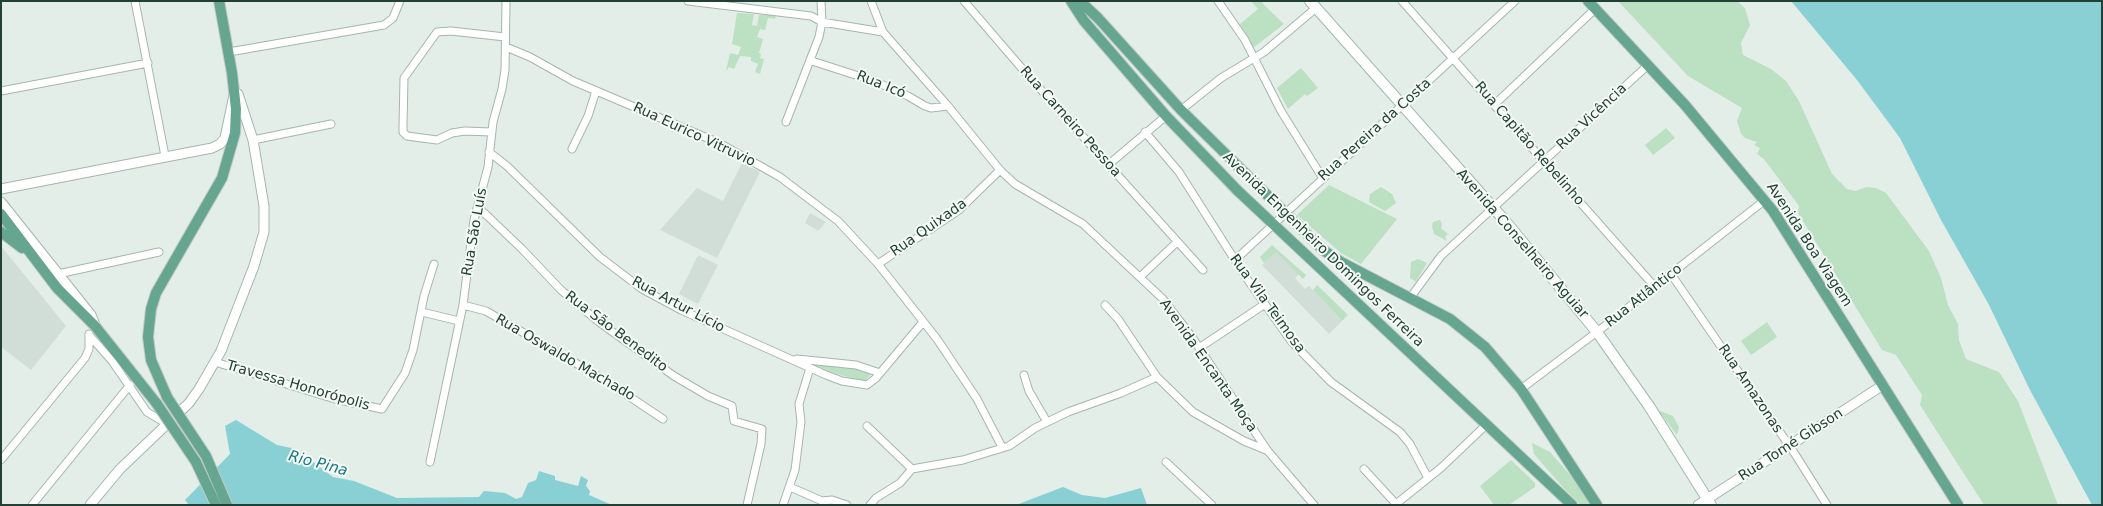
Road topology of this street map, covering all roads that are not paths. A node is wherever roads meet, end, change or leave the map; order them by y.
1 (135, 1) edge
2 (219, 1) edge
3 (400, 1) edge
4 (506, 1) edge
5 (688, 1) edge
6 (821, 1) edge
7 (871, 1) edge
8 (964, 1) edge
9 (1071, 1) edge
10 (1080, 1) edge
11 (1218, 1) edge
12 (1402, 1) edge
13 (1515, 1) edge
14 (1313, 4) edge
15 (1591, 5) edge
16 (822, 22) junction
17 (883, 32) junction
18 (505, 36) junction
19 (506, 46) junction
20 (229, 52) junction
21 (1453, 58) junction
22 (1254, 60) junction
23 (812, 61) junction
24 (148, 63) junction
25 (1648, 65) junction
26 (232, 73) junction
27 (1, 91) edge
28 (596, 91) junction
29 (234, 95) junction
30 (1494, 105) junction
31 (948, 106) junction
32 (1402, 107) junction
33 (1181, 110) junction
34 (1166, 116) junction
35 (786, 122) dead end
36 (331, 124) dead end
37 (491, 132) junction
38 (1146, 132) junction
39 (253, 140) junction
40 (572, 149) dead end
41 (489, 152) junction
42 (165, 156) junction
43 (1544, 161) junction
44 (1108, 165) junction
45 (1000, 170) junction
46 (1322, 177) junction
47 (1, 189) edge
48 (1765, 200) junction
49 (1, 202) edge
50 (478, 207) junction
51 (1493, 208) junction
52 (1, 214) edge
53 (1284, 214) junction
54 (1272, 225) junction
55 (1, 232) edge
56 (1177, 242) junction
57 (159, 252) dead end
58 (33, 256) junction
59 (1235, 260) junction
60 (434, 264) dead end
61 (878, 264) junction
62 (1203, 270) dead end
63 (58, 274) junction
64 (1671, 274) junction
65 (1140, 277) junction
66 (1655, 287) junction
67 (1410, 298) junction
68 (1105, 304) dead end
69 (1265, 304) junction
70 (462, 305) junction
71 (422, 312) junction
72 (459, 321) junction
73 (923, 322) junction
74 (95, 331) junction
75 (1598, 332) junction
76 (1199, 348) junction
77 (791, 358) junction
78 (215, 362) junction
79 (822, 362) junction
80 (810, 368) junction
81 (820, 372) junction
82 (880, 373) junction
83 (1024, 375) dead end
84 (1157, 376) junction
85 (130, 385) junction
86 (1883, 385) junction
87 (1521, 389) junction
88 (663, 419) dead end
89 (1047, 422) junction
90 (166, 424) junction
91 (1486, 425) junction
92 (867, 426) dead end
93 (1790, 446) junction
94 (1002, 447) junction
95 (1267, 450) junction
96 (1, 460) edge
97 (430, 462) dead end
98 (1166, 462) dead end
99 (912, 469) junction
100 (1364, 469) dead end
101 (1428, 478) junction
102 (790, 487) junction
103 (1709, 502) edge
104 (1397, 504) edge
105 (32, 505) edge
106 (90, 505) edge
107 (216, 505) edge
108 (227, 505) edge
109 (747, 505) edge
110 (783, 505) edge
111 (847, 505) edge
112 (870, 505) edge
113 (1212, 505) edge
114 (1314, 505) edge
115 (1572, 505) edge
116 (1597, 505) edge
117 (1698, 505) edge
118 (1827, 505) edge
119 (1958, 505) edge

1 - 24 street
2 - 20 main road
3 - 20 street
4 - 18 street, Rua São Luís
5 - 16 street
6 - 16 street
7 - 17 street, Avenida Encanta Moça
8 - 44 street, Rua Carneiro Pessoa
9 - 34 main road, Avenida Engenheiro Domingos Ferreira
10 - 33 main road, Avenida Engenheiro Domingos Ferreira
11 - 22 street
12 - 21 street, Rua Capitão Rebelinho
13 - 21 street, Rua Pereira da Costa
14 - 22 street
14 - 32 main road, Avenida Conselheiro Aguiar
15 - 25 main road, Avenida Boa Viagem
15 - 30 street
16 - 17 street
16 - 23 street
17 - 31 street, Avenida Encanta Moça
18 - 19 street, Rua São Luís
18 - 37 street
19 - 28 street, Rua Eurico Vitruvio
19 - 37 street, Rua São Luís
20 - 26 main road
21 - 30 street, Rua Capitão Rebelinho
21 - 32 street, Rua Pereira da Costa
22 - 33 street
22 - 46 street
23 - 31 street, Rua Icó
23 - 35 street
24 - 27 street
24 - 42 street
25 - 43 street, Rua Vicência
25 - 48 main road, Avenida Boa Viagem
26 - 29 main road
26 - 39 street
28 - 40 street
28 - 61 street, Rua Eurico Vitruvio
29 - 42 street
29 - 108 main road, bridge
30 - 43 street, Rua Capitão Rebelinho
31 - 45 street, Avenida Encanta Moça
32 - 46 street, Rua Pereira da Costa
32 - 51 main road, Avenida Conselheiro Aguiar
33 - 53 main road, Avenida Engenheiro Domingos Ferreira
34 - 38 street
34 - 54 main road, Avenida Engenheiro Domingos Ferreira
36 - 39 street
37 - 41 street, Rua São Luís
38 - 44 street
38 - 59 street, Rua Vila Teimosa
39 - 78 street
41 - 50 street, Rua São Luís
41 - 77 street, Rua Artur Lício
42 - 47 street
43 - 51 street, Rua Vicência
43 - 66 street, Rua Capitão Rebelinho
44 - 56 street, Rua Carneiro Pessoa
45 - 61 street, Rua Quixada
45 - 65 street, Avenida Encanta Moça
46 - 53 street, Rua Pereira da Costa
48 - 64 street, Rua Atlântico
48 - 86 main road, Avenida Boa Viagem
49 - 63 street
50 - 70 street, Rua São Luís
50 - 109 street, Rua São Benedito
51 - 67 street, Rua Vicência
51 - 75 main road, Avenida Conselheiro Aguiar
52 - 58 main road
53 - 54 street, Rua Pereira da Costa
53 - 67 main road, Avenida Engenheiro Domingos Ferreira
54 - 59 street, Rua Pereira da Costa
54 - 91 main road, Avenida Engenheiro Domingos Ferreira
55 - 58 main road
56 - 62 street, Rua Carneiro Pessoa
56 - 65 street
57 - 63 street
58 - 74 main road
59 - 69 street, Rua Vila Teimosa
60 - 71 street
61 - 73 street, Rua Eurico Vitruvio
63 - 74 street
64 - 66 street, Rua Atlântico
64 - 93 street, Rua Amazonas
65 - 76 street, Avenida Encanta Moça
66 - 75 street, Rua Atlântico
67 - 87 main road, Avenida Engenheiro Domingos Ferreira
68 - 84 street
69 - 76 street
69 - 101 street, Rua Vila Teimosa
70 - 72 street, Rua São Luís
70 - 88 street, Rua Oswaldo Machado
71 - 72 street
71 - 78 street, Travessa Honorópolis
72 - 97 street, Rua São Luís
73 - 82 street, Rua Artur Lício
73 - 94 street, Rua Eurico Vitruvio
74 - 85 street
74 - 96 street
74 - 107 main road, bridge
75 - 87 street, Rua Atlântico
75 - 103 main road, Avenida Conselheiro Aguiar
76 - 95 street, Avenida Encanta Moça
77 - 79 street, Rua Artur Lício
77 - 80 street, Rua Artur Lício
78 - 90 street
79 - 81 street
79 - 82 street, Rua Artur Lício
80 - 81 street, Rua Artur Lício
80 - 102 street
81 - 82 street, Rua Artur Lício
83 - 89 street
84 - 89 street
84 - 95 street
85 - 90 street
85 - 105 street
86 - 93 street, Rua Tomé Gibson
86 - 119 main road, Avenida Boa Viagem
87 - 116 main road, Avenida Engenheiro Domingos Ferreira
89 - 94 street
90 - 106 street
91 - 101 street
91 - 115 main road, Avenida Engenheiro Domingos Ferreira
92 - 99 street
93 - 103 street, Rua Tomé Gibson
93 - 118 street, Rua Amazonas
94 - 99 street
95 - 114 street, Avenida Encanta Moça
98 - 113 street
99 - 112 street
100 - 104 street
101 - 104 street
102 - 110 street
102 - 111 street
103 - 117 street, Rua Tomé Gibson

